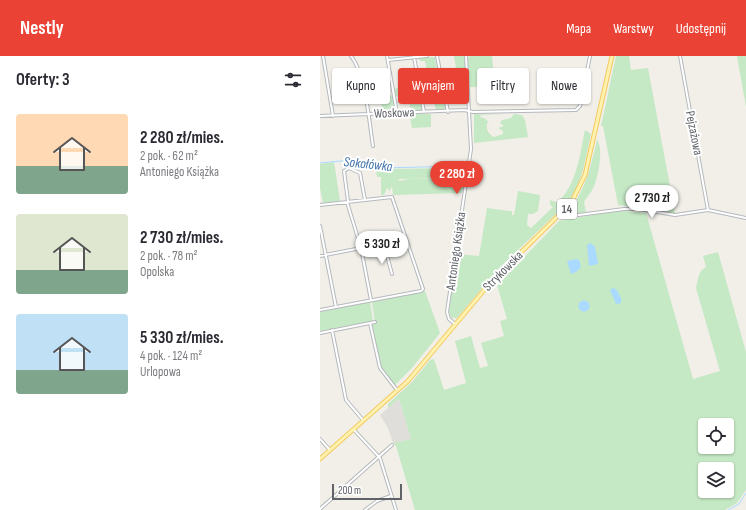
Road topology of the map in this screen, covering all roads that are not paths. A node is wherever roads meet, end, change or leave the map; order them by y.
1 (323, 56) edge
2 (351, 56) edge
3 (387, 56) edge
4 (427, 56) edge
5 (437, 56) edge
6 (466, 56) edge
7 (590, 56) edge
8 (612, 56) edge
9 (680, 56) edge
10 (414, 57) junction
11 (388, 60) junction
12 (469, 111) junction
13 (424, 112) junction
14 (448, 112) junction
15 (396, 113) junction
16 (368, 114) junction
17 (320, 116) edge
18 (333, 116) junction
19 (373, 146) dead end
20 (365, 200) junction
21 (348, 201) junction
22 (320, 205) edge
23 (708, 210) junction
24 (559, 216) junction
25 (746, 218) edge
26 (320, 226) edge
27 (359, 239) junction
28 (362, 248) junction
29 (320, 256) edge
30 (326, 256) junction
31 (392, 274) dead end
32 (371, 300) junction
33 (336, 307) junction
34 (320, 310) edge
35 (375, 322) dead end
36 (370, 323) junction
37 (455, 324) junction
38 (332, 330) junction
39 (320, 333) edge
40 (398, 391) junction
41 (364, 421) junction
42 (354, 430) junction
43 (320, 439) edge
44 (392, 445) dead end
45 (330, 450) junction
46 (379, 457) junction
47 (320, 458) edge
48 (391, 496) junction
49 (320, 509) edge
50 (365, 510) edge
51 (396, 510) edge

1 - 18 street
2 - 16 street
3 - 11 street
4 - 10 street
5 - 14 street
6 - 12 street, Antoniego Książka
7 - 12 street, Woskowa
8 - 24 main road, Strykowska / 14
9 - 23 street, Pejzażowa
10 - 11 street
10 - 13 street
11 - 15 street
12 - 14 street, Woskowa
12 - 37 street, Antoniego Książka
13 - 14 street, Woskowa
13 - 15 street, Woskowa
15 - 16 street, Woskowa
16 - 18 street, Woskowa
16 - 19 street
17 - 18 street, Woskowa
20 - 21 street
20 - 21 street
20 - 32 street
21 - 22 street
21 - 27 street
23 - 24 street
23 - 25 street
24 - 37 main road, Strykowska / 14
26 - 30 street
27 - 28 street
27 - 31 street
28 - 30 street
28 - 32 street
29 - 30 street
30 - 33 street
32 - 33 street
33 - 34 street
35 - 36 street
36 - 38 street
36 - 40 street
37 - 40 main road, Strykowska / 14
38 - 39 street
38 - 41 street
40 - 41 main road, Strykowska / 14
41 - 42 main road, Strykowska / 14
42 - 45 main road, Strykowska / 14
42 - 46 street
43 - 45 street
44 - 46 street
45 - 47 main road, Strykowska / 14
46 - 48 street
46 - 49 street
48 - 50 street
48 - 51 street

